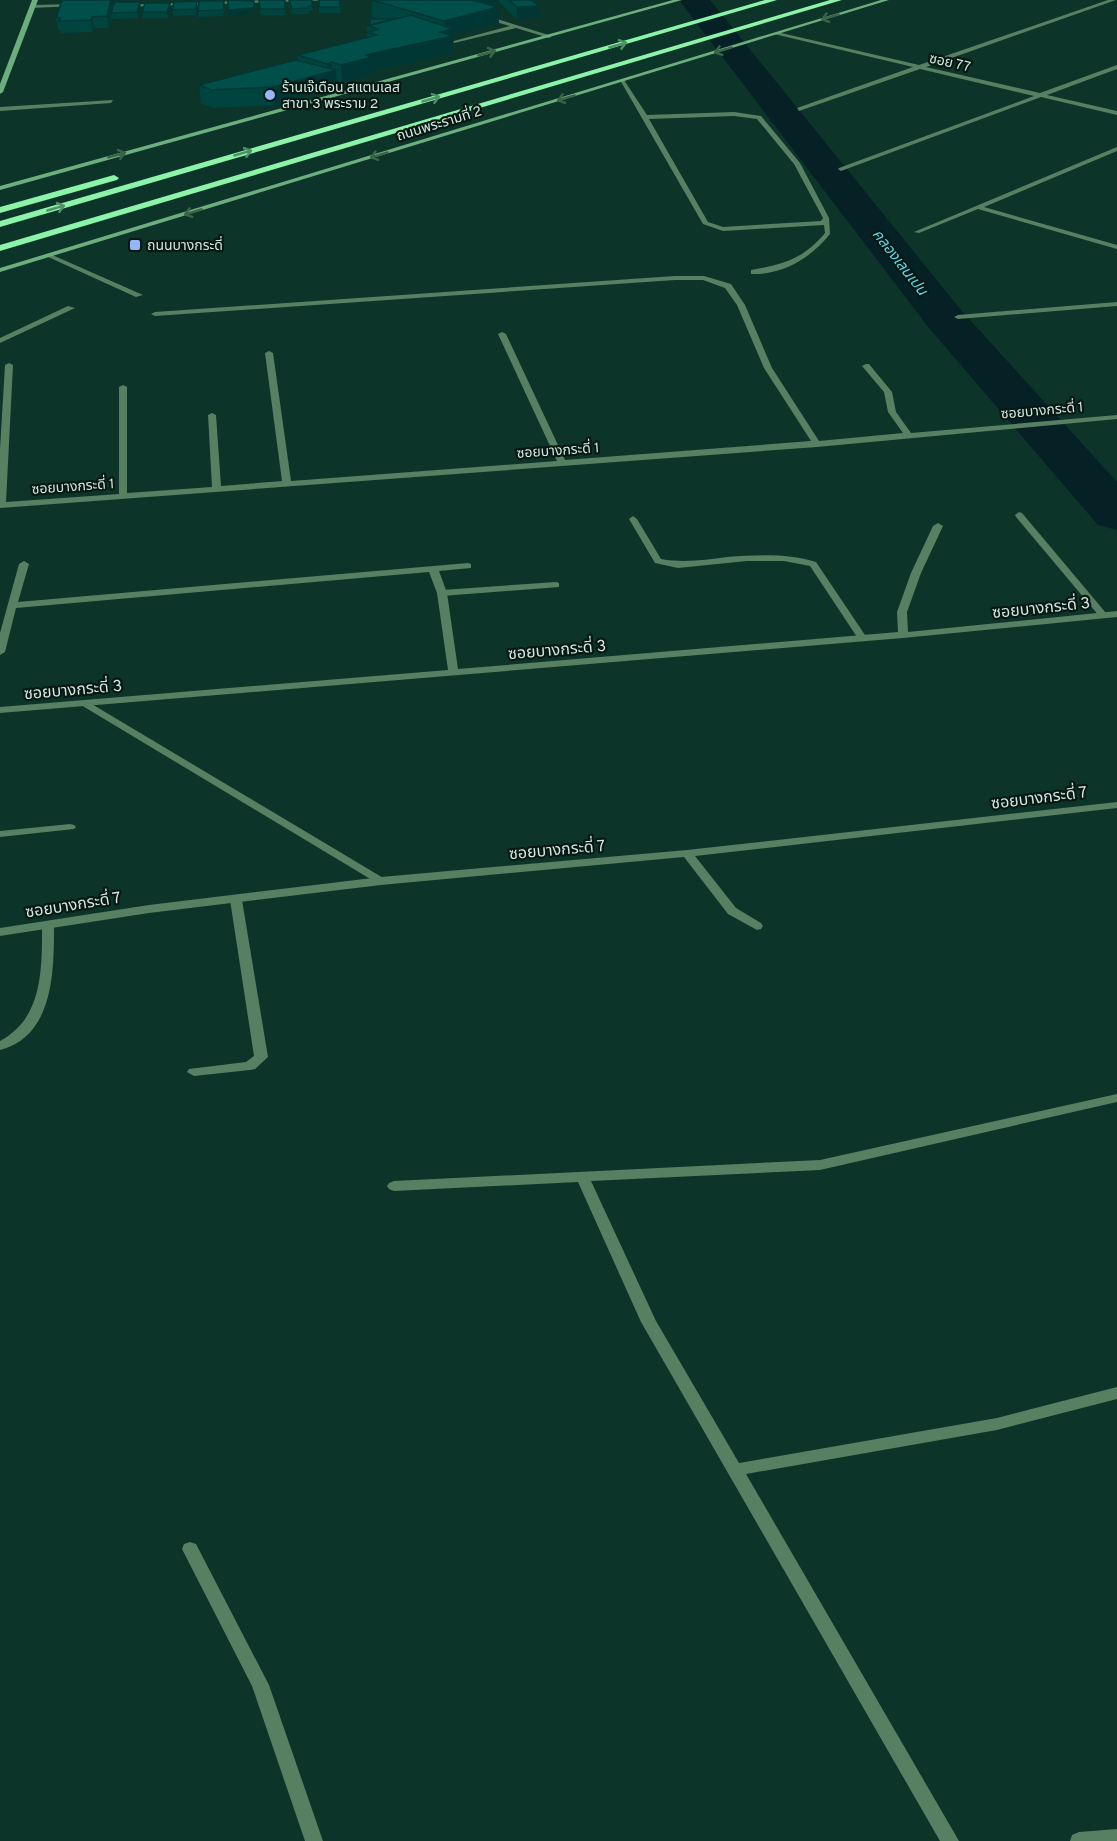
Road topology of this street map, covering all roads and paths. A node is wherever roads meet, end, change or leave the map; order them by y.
1 (35, 0) edge
2 (333, 0) edge
3 (773, 0) edge
4 (815, 0) edge
5 (838, 0) edge
6 (886, 0) edge
7 (1113, 0) edge
8 (671, 1) edge
9 (116, 5) edge
10 (81, 6) edge
11 (33, 7) junction
12 (476, 15) edge
13 (685, 15) dead end
14 (519, 26) junction
15 (777, 34) junction
16 (549, 36) junction
17 (452, 43) edge
18 (571, 48) dead end
19 (920, 67) junction
20 (1117, 67) edge
21 (622, 81) junction
22 (0, 92) edge
23 (1040, 95) junction
24 (111, 101) dead end
25 (0, 109) edge
26 (799, 109) dead end
27 (1117, 113) edge
28 (646, 117) junction
29 (1117, 150) edge
30 (841, 170) dead end
31 (126, 175) dead end
32 (0, 188) edge
33 (978, 207) junction
34 (0, 210) edge
35 (826, 218) junction
36 (0, 224) edge
37 (917, 232) dead end
38 (0, 242) edge
39 (1117, 247) edge
40 (0, 248) edge
41 (48, 255) junction
42 (0, 270) edge
43 (754, 272) dead end
44 (139, 295) dead end
45 (1117, 304) edge
46 (71, 308) dead end
47 (155, 314) dead end
48 (958, 317) dead end
49 (502, 334) dead end
50 (0, 341) edge
51 (269, 353) dead end
52 (9, 365) dead end
53 (866, 366) dead end
54 (123, 387) dead end
55 (212, 416) dead end
56 (1117, 417) edge
57 (909, 436) junction
58 (817, 444) junction
59 (562, 463) junction
60 (287, 483) junction
61 (217, 489) junction
62 (123, 496) junction
63 (1, 505) edge
64 (1019, 515) dead end
65 (633, 519) dead end
66 (938, 526) dead end
67 (24, 564) dead end
68 (468, 566) dead end
69 (433, 569) junction
70 (556, 585) dead end
71 (442, 593) junction
72 (12, 605) junction
73 (1117, 614) edge
74 (1103, 615) junction
75 (903, 635) junction
76 (862, 638) junction
77 (0, 652) edge
78 (454, 673) junction
79 (85, 703) junction
80 (0, 710) edge
81 (1117, 805) edge
82 (70, 827) dead end
83 (0, 834) edge
84 (687, 854) junction
85 (381, 881) junction
86 (236, 900) junction
87 (48, 926) junction
88 (757, 926) dead end
89 (0, 932) edge
90 (0, 1046) edge
91 (194, 1071) dead end
92 (1117, 1098) edge
93 (582, 1176) junction
94 (394, 1186) dead end
95 (1117, 1393) edge
96 (734, 1470) junction
97 (190, 1549) dead end
98 (1117, 1838) edge
99 (314, 1841) edge
100 (950, 1841) edge
101 (1079, 1841) edge

1 - 11 main road
2 - 9 street
36 -> 3 highway
4 - 38 highway
5 - 40 highway, ถนนพระรามที่ 2
6 -> 15 main road, ถนนพระรามที่ 2
7 - 19 street
8 - 16 main road
10 - 11 street
11 - 22 main road
12 - 14 street
13 - 18 highway
14 - 16 street
14 - 17 street
15 - 19 street, ซอย 77
15 -> 21 main road, ถนนพระรามที่ 2
32 -> 16 main road
19 - 23 street, ซอย 77
19 - 26 street
20 - 23 street
21 - 28 street
21 -> 41 main road, ถนนพระรามที่ 2
23 - 27 street, ซอย 77
23 - 30 street
24 - 25 street
28 - 35 street
28 - 35 street
29 - 33 street
31 - 34 highway
33 - 37 street
33 - 39 street
35 - 43 street
41 - 42 main road, ถนนพระรามที่ 2
41 - 44 street
45 - 48 street
46 - 50 street
47 - 58 street
49 - 59 street
51 - 60 street
52 - 63 street
53 - 57 street
54 - 62 street
55 - 61 street
56 - 57 street, ซอยบางกระดี่ 1
57 - 58 street, ซอยบางกระดี่ 1
58 - 59 street, ซอยบางกระดี่ 1
59 - 60 street, ซอยบางกระดี่ 1
60 - 61 street, ซอยบางกระดี่ 1
61 - 62 street, ซอยบางกระดี่ 1
62 - 63 street, ซอยบางกระดี่ 1
64 - 74 street
65 - 76 street
66 - 75 street
67 - 72 street
68 - 69 street
69 - 71 street
69 - 72 street
70 - 71 street
71 - 78 street
72 - 77 street
73 - 74 street, ซอยบางกระดี่ 3
74 - 75 street, ซอยบางกระดี่ 3
75 - 76 street, ซอยบางกระดี่ 3
76 - 78 street, ซอยบางกระดี่ 3
78 - 79 street, ซอยบางกระดี่ 3
79 - 80 street, ซอยบางกระดี่ 3
79 - 85 street
81 - 84 street, ซอยบางกระดี่ 7
82 - 83 street
84 - 85 street, ซอยบางกระดี่ 7
84 - 88 street
85 - 86 street, ซอยบางกระดี่ 7
86 - 87 street, ซอยบางกระดี่ 7
86 - 91 street
87 - 89 street, ซอยบางกระดี่ 7
87 - 90 street
92 - 93 street
93 - 94 street
93 - 96 street
95 - 96 street
96 - 100 street
97 - 99 street
98 - 101 street

